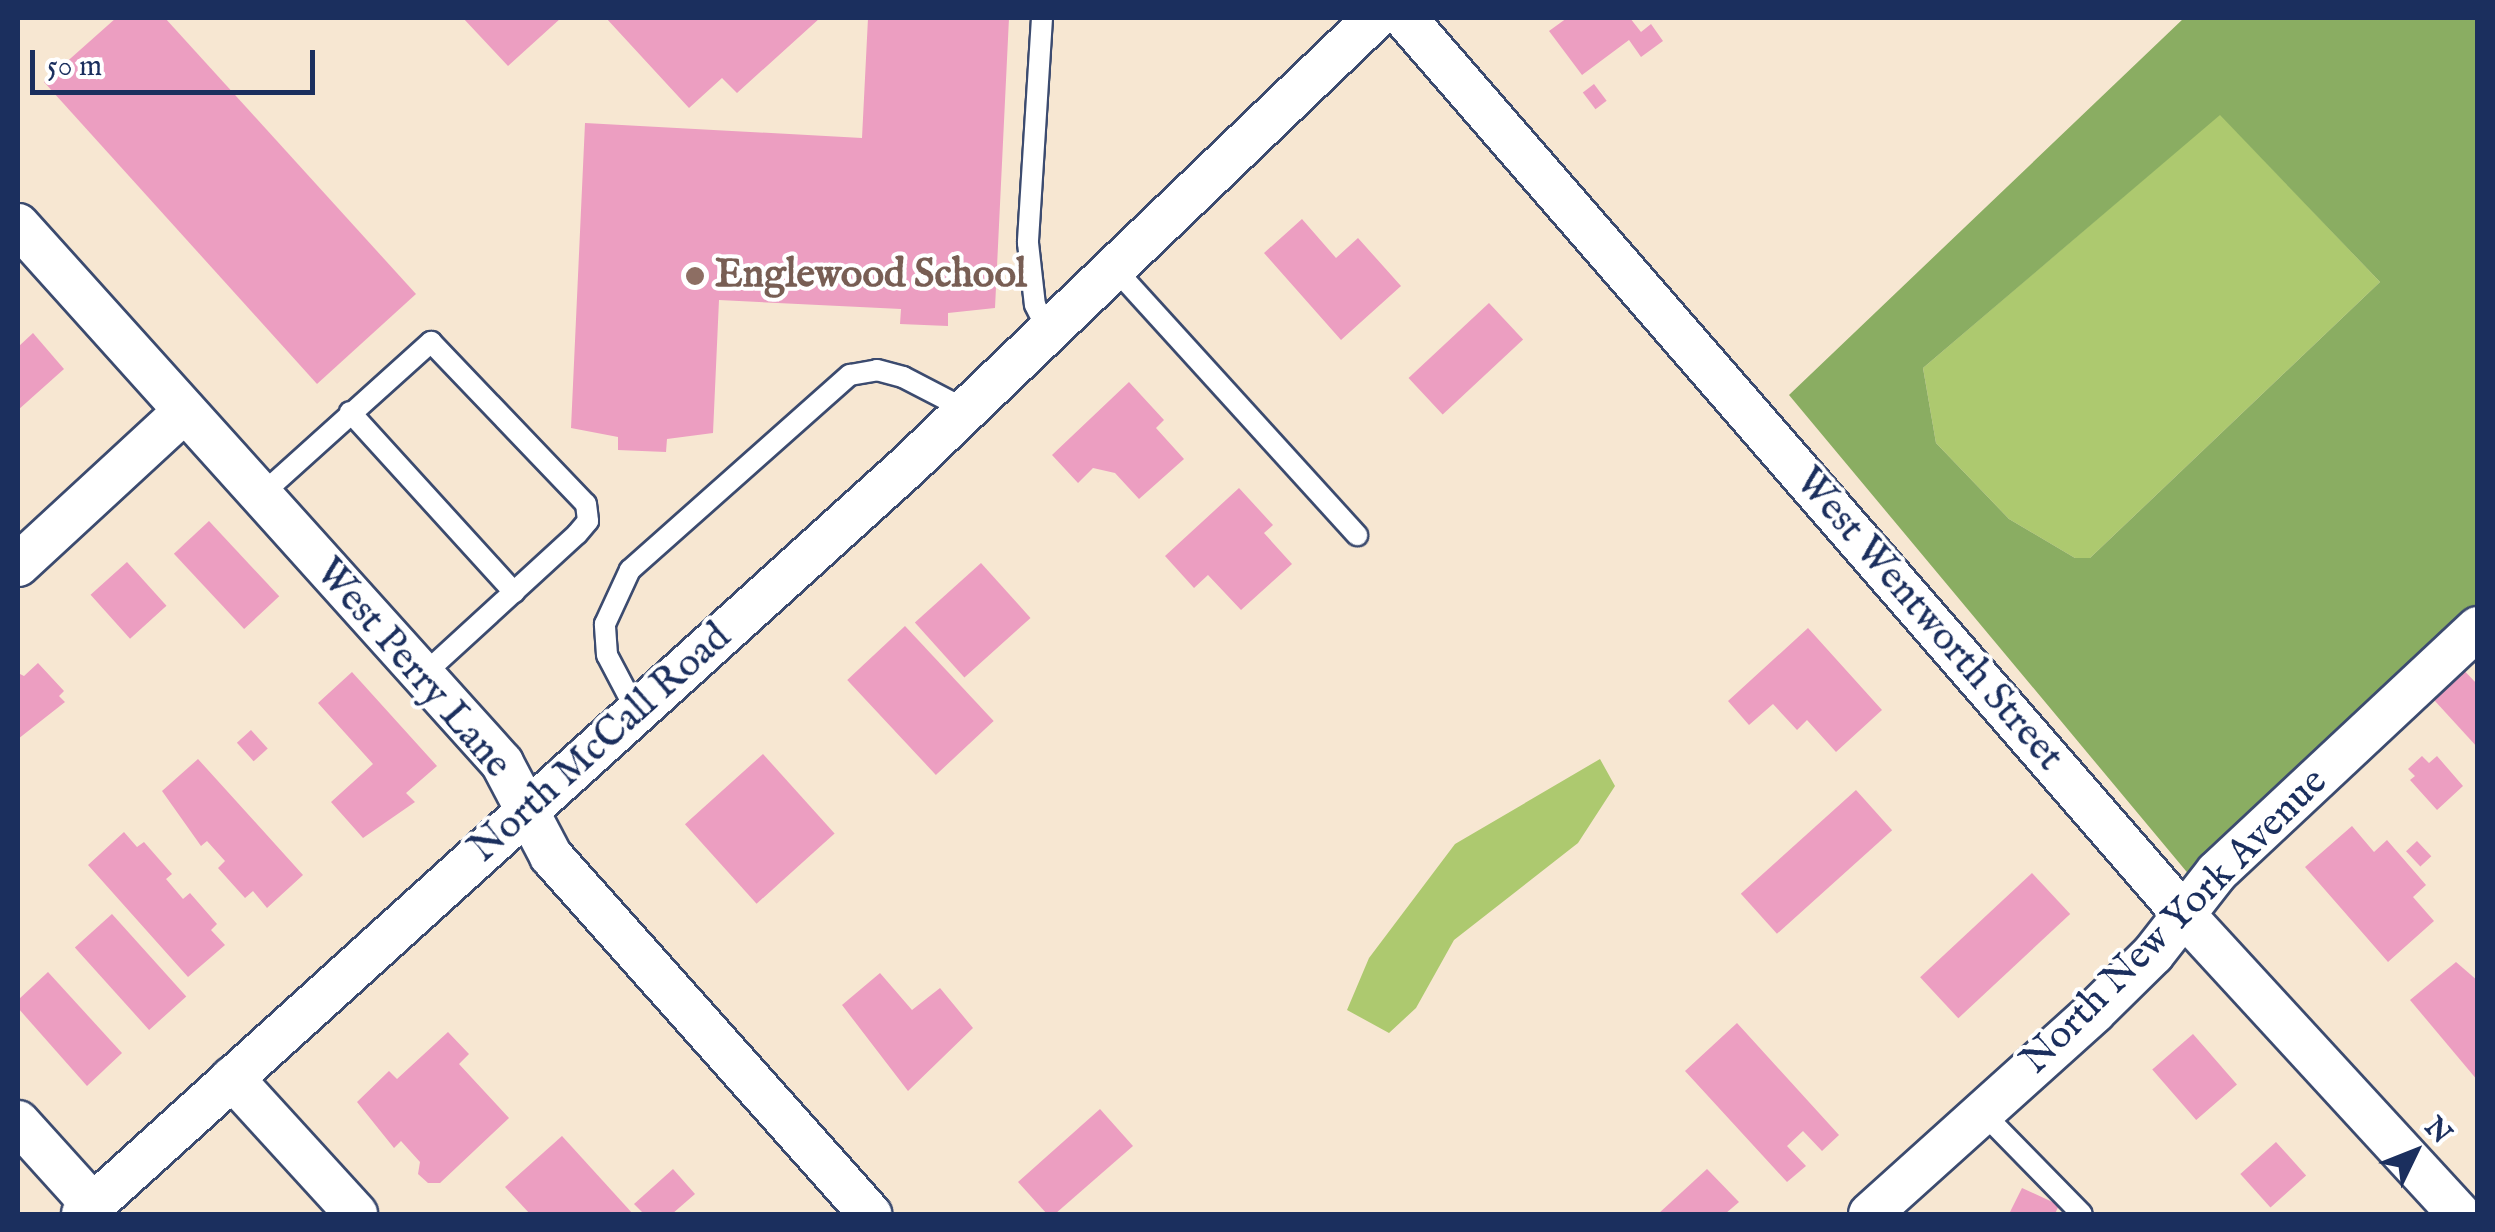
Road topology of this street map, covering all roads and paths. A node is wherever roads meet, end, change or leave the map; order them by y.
1 (1042, 18) edge
2 (1375, 18) edge
3 (1405, 18) edge
4 (18, 225) edge
5 (1115, 269) junction
6 (1049, 332) junction
7 (968, 410) junction
8 (185, 411) junction
9 (350, 412) junction
10 (261, 495) junction
11 (1357, 534) dead end
12 (18, 565) edge
13 (514, 592) junction
14 (2478, 628) edge
15 (423, 675) junction
16 (637, 712) junction
17 (527, 813) junction
18 (2185, 916) junction
19 (232, 1078) junction
20 (1983, 1112) junction
21 (18, 1122) edge
22 (88, 1210) edge
23 (356, 1214) edge
24 (870, 1214) edge
25 (1870, 1214) edge
26 (2082, 1214) edge
27 (2458, 1214) edge

1 - 6 lane
2 - 5 street, North McCall Road
3 - 18 street, West Wentworth Street
4 - 8 street, West Perry Lane
5 - 6 street, North McCall Road
5 - 11 lane
6 - 7 street, North McCall Road
7 - 16 street, North McCall Road
7 - 16 lane
8 - 10 street, West Perry Lane
8 - 12 street
9 - 10 lane
9 - 13 lane
9 - 13 lane
10 - 15 street, West Perry Lane
13 - 15 lane
14 - 18 street, North New York Avenue
15 - 17 street, West Perry Lane
16 - 17 street, North McCall Road
17 - 19 street, North McCall Road
17 - 24 street, West Perry Lane
18 - 20 street, North New York Avenue
18 - 27 street, West Wentworth Street
19 - 22 street, North McCall Road
19 - 23 street
20 - 25 street, North New York Avenue
20 - 26 lane
21 - 22 street

